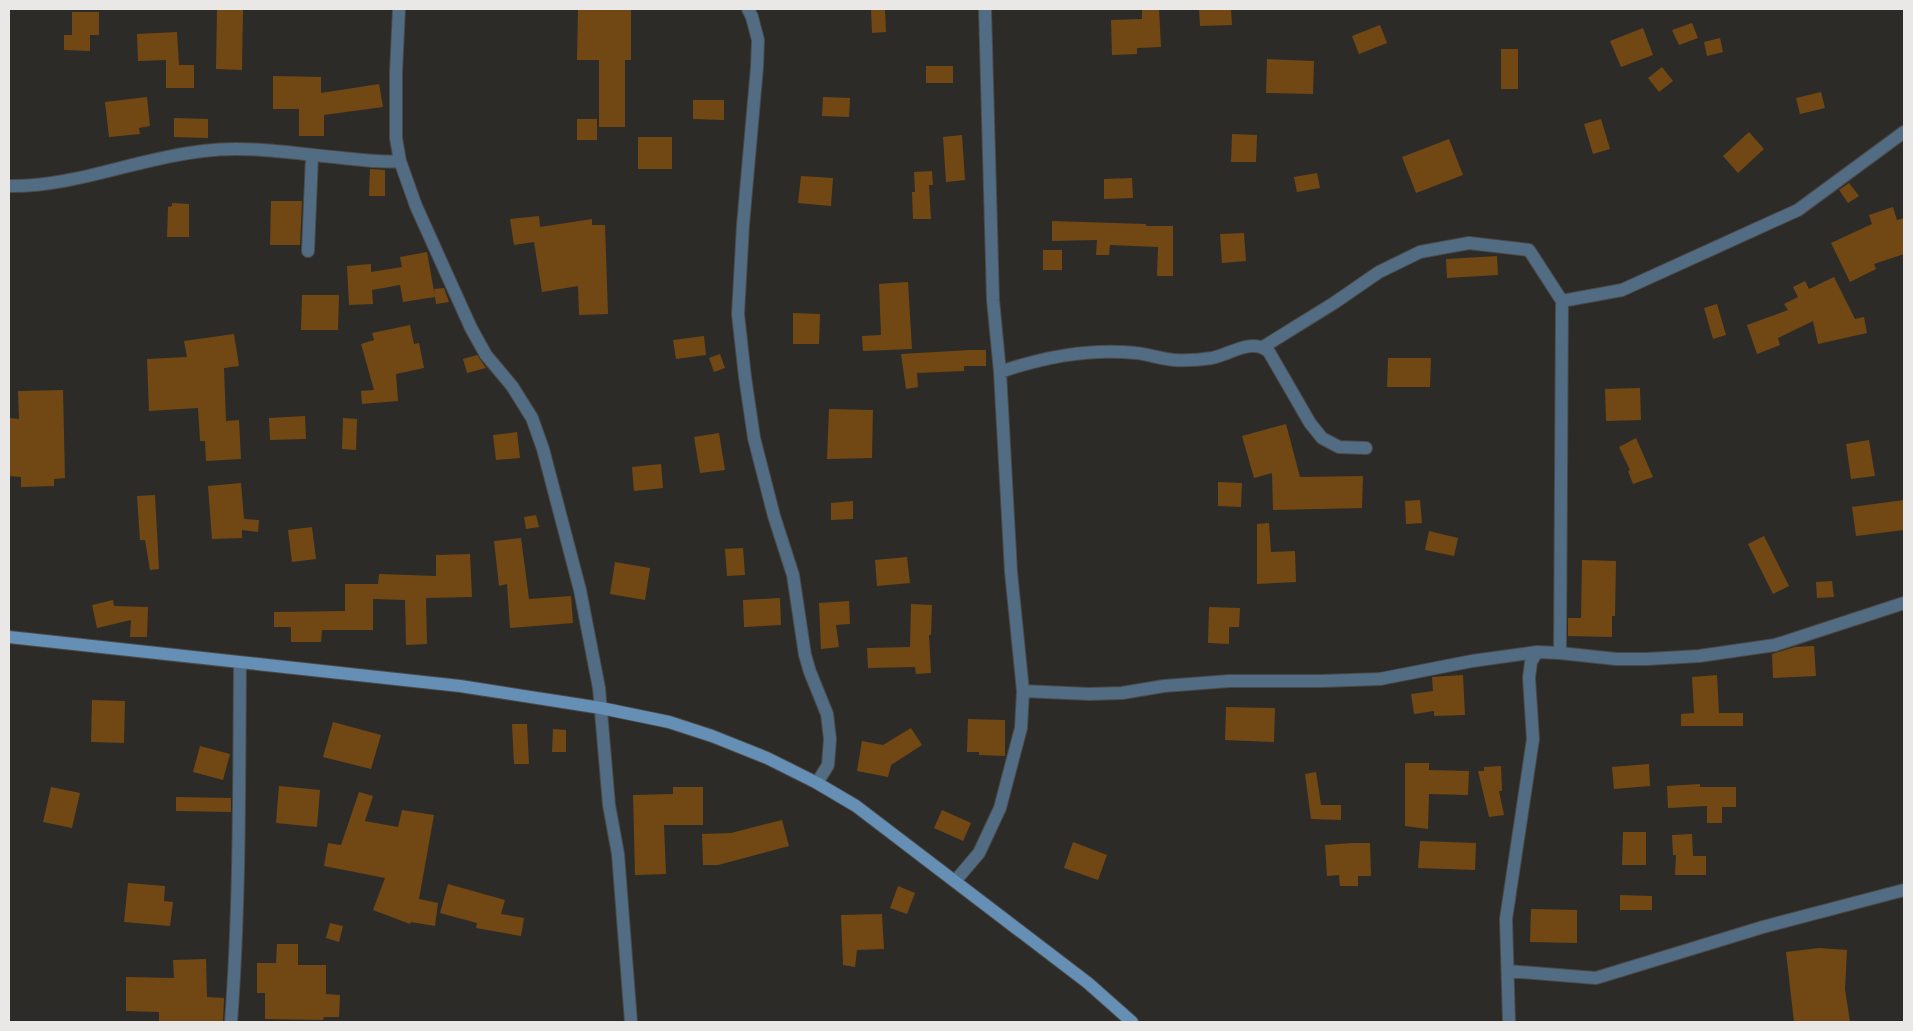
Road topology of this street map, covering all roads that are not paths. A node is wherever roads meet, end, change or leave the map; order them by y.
1 (399, 9) edge
2 (748, 9) edge
3 (985, 9) edge
4 (1904, 132) edge
5 (312, 156) junction
6 (400, 160) junction
7 (9, 186) edge
8 (308, 251) dead end
9 (1562, 301) junction
10 (1263, 347) junction
11 (1000, 372) junction
12 (1366, 448) dead end
13 (1904, 603) edge
14 (9, 637) edge
15 (1537, 652) junction
16 (1560, 653) junction
17 (240, 663) junction
18 (1022, 691) junction
19 (601, 708) junction
20 (817, 782) junction
21 (956, 880) junction
22 (1904, 890) edge
23 (1508, 971) junction
24 (231, 1022) edge
25 (631, 1022) edge
26 (1132, 1022) edge
27 (1509, 1022) edge

1 - 6 street
2 - 20 street
3 - 11 street
4 - 9 street
5 - 6 street
5 - 7 street
5 - 8 street
6 - 19 street
9 - 10 street
9 - 16 street
10 - 11 street
10 - 12 street
11 - 18 street
13 - 16 street
14 - 17 main road
15 - 16 street
15 - 18 street
15 - 23 street
17 - 19 main road
17 - 24 street
18 - 21 street
19 - 20 main road
19 - 25 street
20 - 21 main road
21 - 26 main road
22 - 23 street
23 - 27 street

